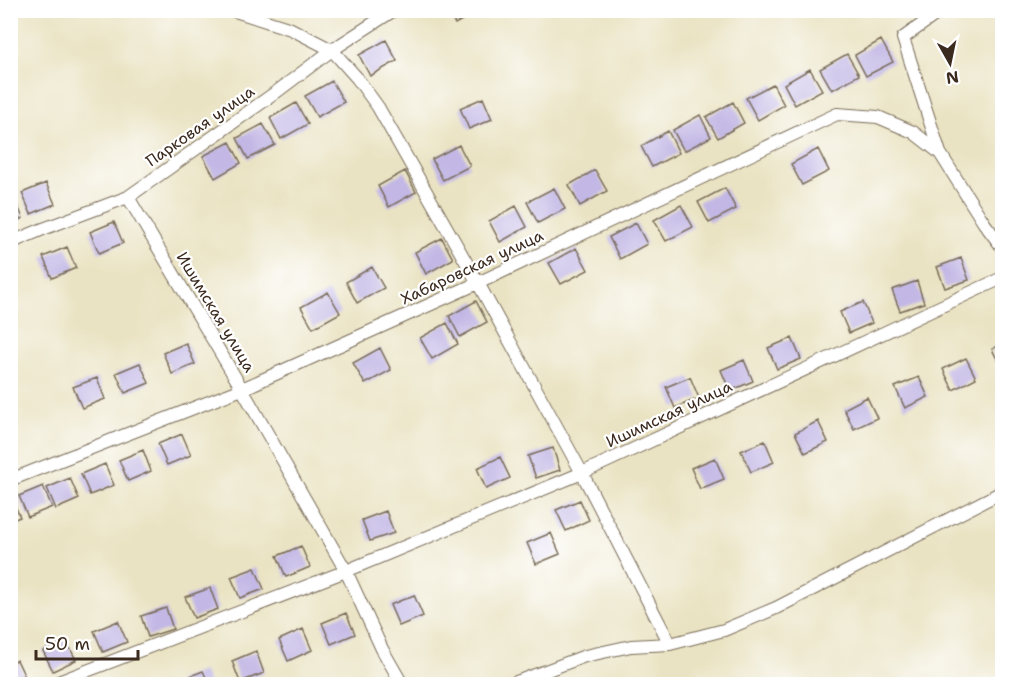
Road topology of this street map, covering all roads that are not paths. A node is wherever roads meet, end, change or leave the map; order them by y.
1 (232, 10) edge
2 (394, 10) edge
3 (942, 10) edge
4 (332, 50) junction
5 (940, 153) junction
6 (128, 197) junction
7 (10, 243) edge
8 (1002, 247) edge
9 (1002, 278) edge
10 (478, 283) junction
11 (242, 388) junction
12 (582, 473) junction
13 (10, 480) edge
14 (1002, 490) edge
15 (346, 571) junction
16 (670, 644) junction
17 (53, 684) edge
18 (402, 684) edge
19 (511, 684) edge

1 - 4 street
2 - 4 street, Парковая улица
3 - 5 street, Хабаровская улица
4 - 6 street, Парковая улица
4 - 10 street
5 - 8 street, Хабаровская улица
5 - 10 street, Хабаровская улица
6 - 7 street, Парковая улица
6 - 11 street, Ишимская улица
9 - 12 street, Ишимская улица
10 - 11 street, Хабаровская улица
10 - 12 street
11 - 13 street, Хабаровская улица
11 - 15 street, Ишимская улица
12 - 15 street, Ишимская улица
12 - 16 street
14 - 16 street
15 - 17 street, Ишимская улица
15 - 18 street, Ишимская улица
16 - 19 street

